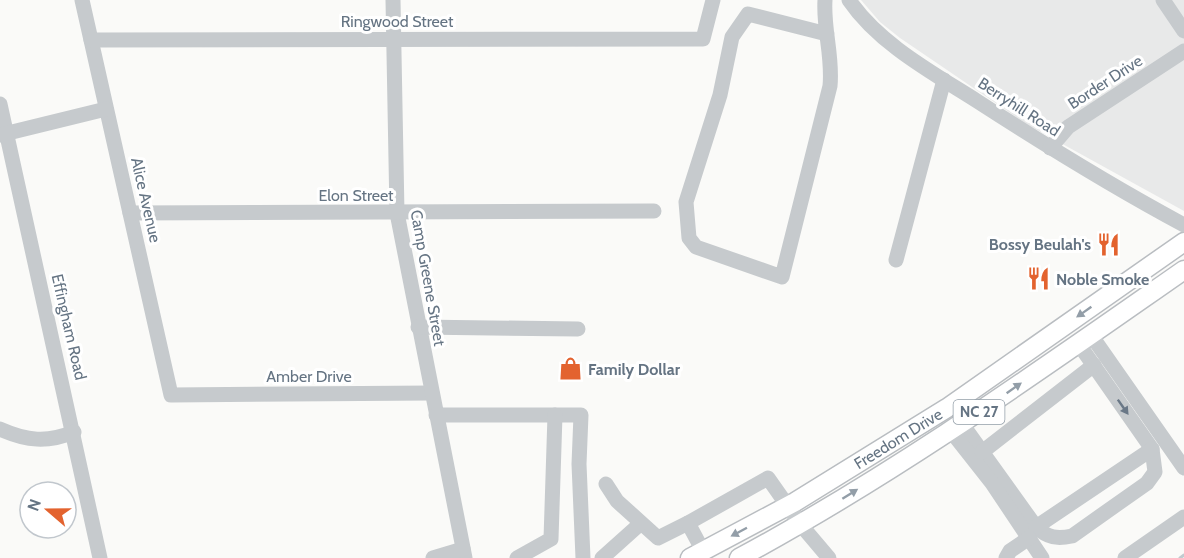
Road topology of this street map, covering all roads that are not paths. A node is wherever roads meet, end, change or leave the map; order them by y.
1 (82, 0) edge
2 (393, 0) edge
3 (713, 0) edge
4 (825, 0) edge
5 (849, 0) edge
6 (1163, 0) edge
7 (1184, 31) edge
8 (827, 34) junction
9 (394, 38) junction
10 (91, 40) junction
11 (1184, 51) edge
12 (944, 80) junction
13 (0, 104) edge
14 (106, 109) junction
15 (3, 134) edge
16 (1050, 148) junction
17 (654, 211) dead end
18 (130, 213) junction
19 (397, 213) junction
20 (1184, 225) edge
21 (1184, 242) edge
22 (896, 260) dead end
23 (1184, 270) edge
24 (418, 327) junction
25 (578, 329) dead end
26 (1084, 339) junction
27 (1094, 365) junction
28 (432, 393) junction
29 (186, 395) joint
30 (436, 415) junction
31 (555, 415) junction
32 (957, 427) junction
33 (0, 429) edge
34 (74, 432) junction
35 (1152, 449) junction
36 (982, 452) junction
37 (1184, 468) edge
38 (606, 484) dead end
39 (788, 506) junction
40 (1184, 518) edge
41 (688, 523) junction
42 (640, 524) junction
43 (801, 525) junction
44 (1033, 532) junction
45 (464, 554) edge
46 (696, 555) edge
47 (100, 558) edge
48 (433, 558) edge
49 (517, 558) edge
50 (583, 558) edge
51 (602, 558) edge
52 (740, 558) edge
53 (829, 558) edge
54 (1006, 558) edge
55 (1042, 558) edge
56 (1125, 558) edge

1 - 10 street, Alice Avenue
2 - 9 street, Camp Greene Street
3 - 9 street, Ringwood Street
4 - 8 street
5 - 12 street, Berryhill Road
6 - 7 street
8 - 8 street
9 - 10 street, Ringwood Street
9 - 19 street, Camp Greene Street
10 - 14 street, Alice Avenue
11 - 16 street, Border Drive
12 - 16 street, Berryhill Road
12 - 22 street
13 - 15 street, Effingham Road
14 - 15 street
14 - 18 street, Alice Avenue
15 - 34 street, Effingham Road
16 - 20 street, Berryhill Road
17 - 19 street, Elon Street
18 - 19 street, Elon Street
18 - 29 street, Alice Avenue
19 - 24 street, Camp Greene Street
21 -> 39 main road, Freedom Drive / NC 27
23 - 26 main road, Freedom Drive / NC 27
24 - 25 street
24 - 28 street, Camp Greene Street
26 - 27 street
32 -> 26 main road, Freedom Drive / NC 27
26 - 37 street
27 -> 35 street
27 - 36 street
28 - 29 street, Amber Drive
28 - 30 street, Camp Greene Street
30 - 31 street
30 - 45 street, Camp Greene Street
31 - 49 street
31 - 50 street
32 - 36 street
43 -> 32 main road, Freedom Drive / NC 27
32 - 44 street
33 - 34 street
34 - 47 street, Effingham Road
35 - 44 street
35 - 44 street
36 - 44 street
38 - 42 street
39 - 41 street
39 - 43 street
39 -> 46 main road, Freedom Drive / NC 27
40 - 56 street
41 - 42 street
41 - 46 street
42 - 51 street
43 - 52 main road, Freedom Drive / NC 27
43 - 53 street
44 - 54 street
44 - 55 street
45 - 48 street

